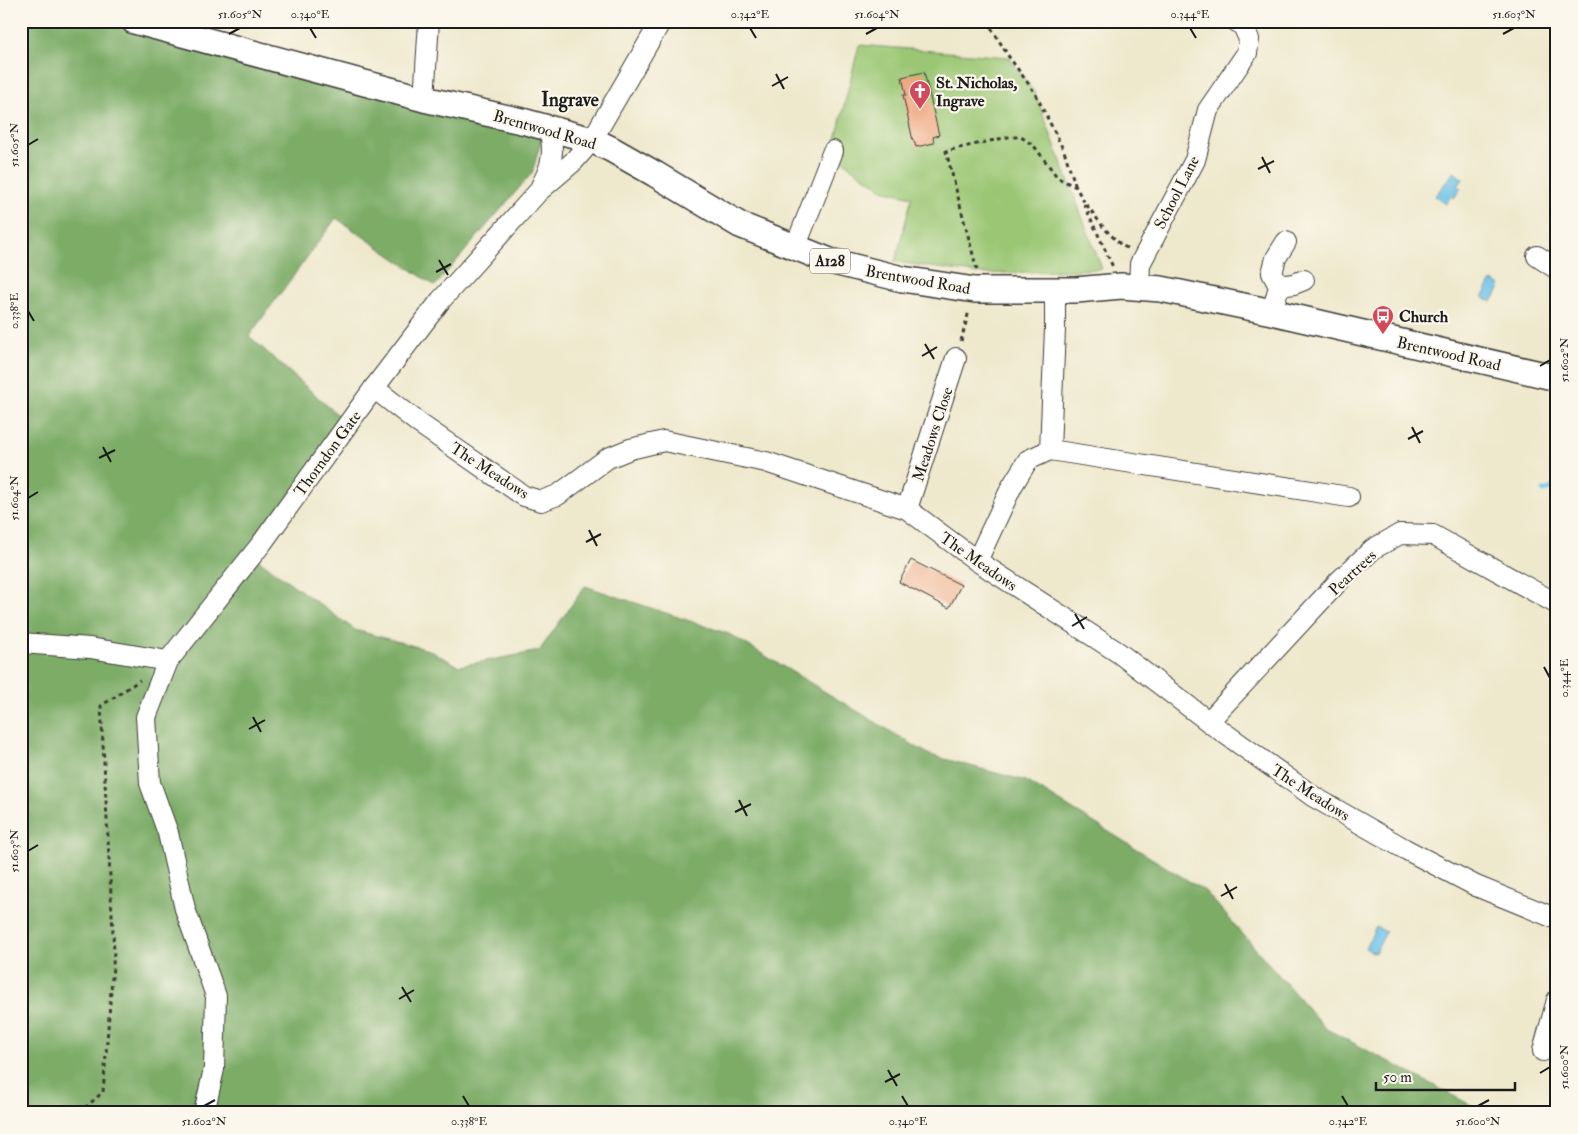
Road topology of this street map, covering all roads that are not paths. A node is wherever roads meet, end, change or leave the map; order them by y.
1 (134, 21) edge
2 (429, 21) edge
3 (661, 21) edge
4 (1236, 21) edge
5 (424, 99) junction
6 (549, 129) junction
7 (592, 140) junction
8 (833, 151) dead end
9 (538, 192) junction
10 (1286, 242) dead end
11 (795, 248) junction
12 (1537, 256) dead end
13 (1557, 269) edge
14 (1304, 280) dead end
15 (1279, 286) junction
16 (1130, 287) junction
17 (1055, 291) junction
18 (1272, 312) junction
19 (956, 358) road end
20 (1557, 378) edge
21 (374, 388) junction
22 (1050, 450) junction
23 (1349, 497) dead end
24 (907, 509) junction
25 (976, 561) junction
26 (1557, 604) edge
27 (21, 643) edge
28 (168, 661) junction
29 (1209, 721) junction
30 (1557, 919) edge
31 (1557, 1000) edge
32 (1544, 1051) dead end
33 (204, 1113) edge

1 - 5 main road, Brentwood Road / A128
2 - 5 street
3 - 7 street, Thorndon Gate
4 - 16 street, School Lane
5 - 6 main road, Brentwood Road / A128
6 - 7 main road, Brentwood Road / A128
6 - 9 street
7 - 9 street, Thorndon Gate
7 - 11 main road, Brentwood Road / A128
8 - 11 street
9 - 21 street, Thorndon Gate
10 - 15 street
11 - 17 main road, Brentwood Road / A128
12 - 13 street
14 - 15 street
15 - 18 street
16 - 17 main road, Brentwood Road / A128
16 - 18 main road, Brentwood Road / A128
17 - 22 street
18 - 20 main road, Brentwood Road / A128
19 - 24 street, Meadows Close
21 - 24 street, The Meadows
21 - 28 street, Thorndon Gate
22 - 23 street
22 - 25 street
24 - 25 street, The Meadows
25 - 29 street, The Meadows
26 - 29 street, Peartrees
27 - 28 street
28 - 33 street, Thorndon Gate
29 - 30 street, The Meadows
31 - 32 street

